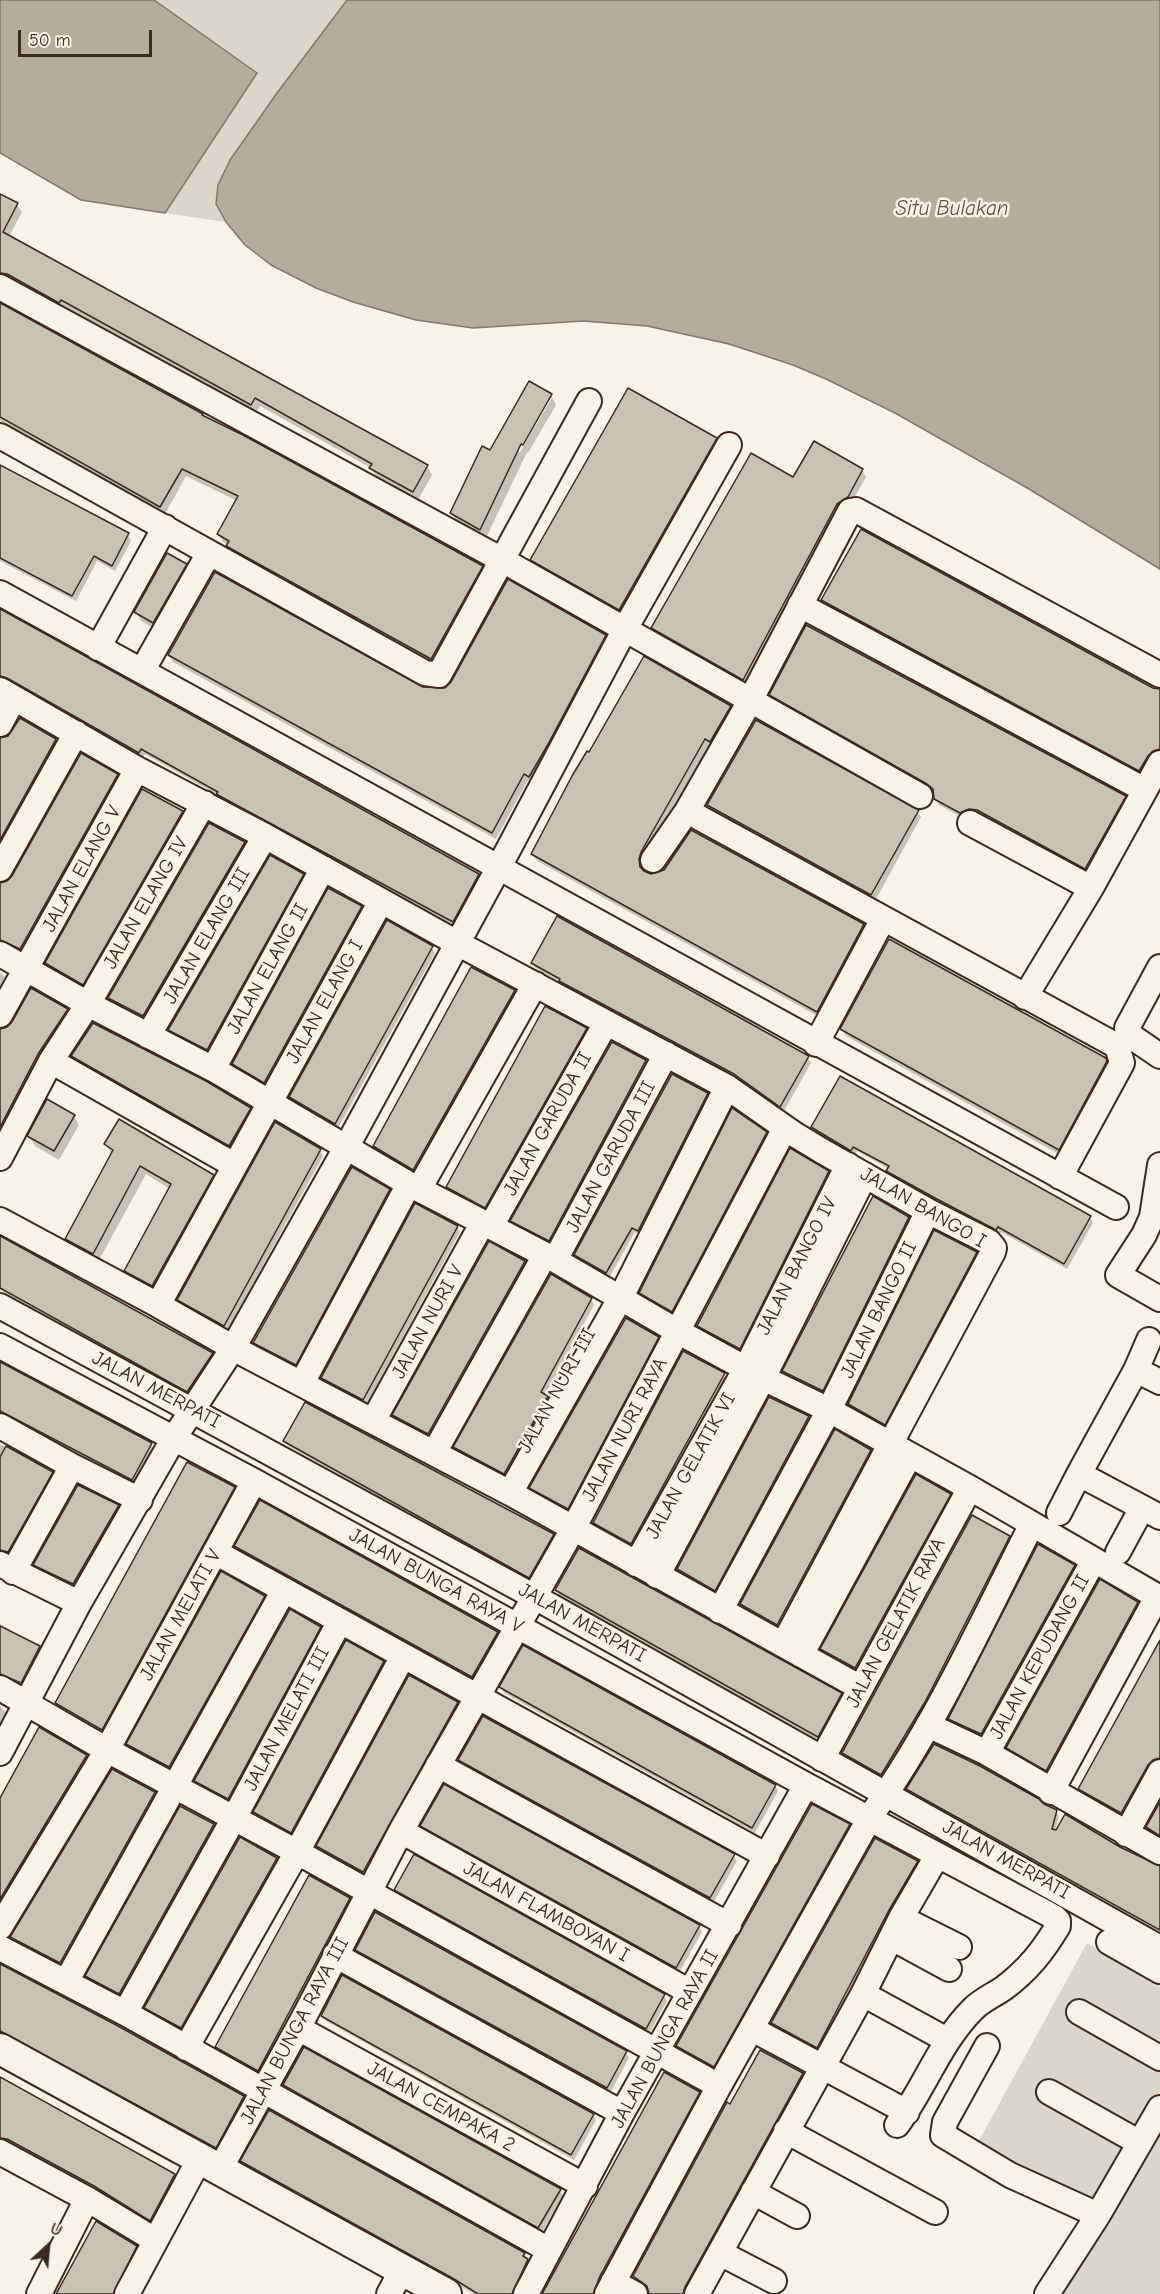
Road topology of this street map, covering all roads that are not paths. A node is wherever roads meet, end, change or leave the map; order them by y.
1 (0, 287) edge
2 (589, 401) dead end
3 (0, 436) edge
4 (729, 445) dead end
5 (165, 526) junction
6 (209, 552) junction
7 (504, 561) junction
8 (0, 593) edge
9 (800, 605) junction
10 (625, 629) junction
11 (98, 648) junction
12 (142, 671) junction
13 (1160, 675) edge
14 (7, 694) edge
15 (750, 701) junction
16 (0, 724) edge
17 (76, 733) junction
18 (1160, 763) edge
19 (137, 769) junction
20 (1145, 790) junction
21 (920, 796) dead end
22 (204, 803) junction
23 (687, 811) junction
24 (970, 823) dead end
25 (265, 836) junction
26 (653, 860) dead end
27 (500, 867) junction
28 (323, 868) junction
29 (0, 869) edge
30 (1091, 888) junction
31 (381, 901) junction
32 (883, 919) junction
33 (457, 943) junction
34 (0, 954) edge
35 (1160, 968) edge
36 (26, 969) junction
37 (535, 984) junction
38 (1025, 998) junction
39 (88, 1004) junction
40 (0, 1015) edge
41 (606, 1023) junction
42 (148, 1036) junction
43 (816, 1044) junction
44 (666, 1054) junction
45 (1160, 1056) edge
46 (51, 1061) junction
47 (213, 1069) junction
48 (728, 1087) junction
49 (270, 1103) junction
50 (785, 1128) junction
51 (347, 1146) junction
52 (0, 1158) edge
53 (234, 1165) junction
54 (1160, 1165) edge
55 (857, 1170) junction
56 (1060, 1177) junction
57 (414, 1186) junction
58 (1116, 1207) dead end
59 (928, 1211) junction
60 (0, 1220) edge
61 (482, 1222) junction
62 (550, 1257) junction
63 (616, 1295) junction
64 (1160, 1299) edge
65 (158, 1305) junction
66 (0, 1306) edge
67 (677, 1331) junction
68 (1149, 1340) dead end
69 (0, 1346) edge
70 (233, 1348) junction
71 (1136, 1370) junction
72 (754, 1373) junction
73 (1160, 1382) edge
74 (302, 1383) junction
75 (192, 1410) junction
76 (829, 1410) junction
77 (369, 1419) junction
78 (2, 1431) edge
79 (174, 1438) junction
80 (900, 1450) junction
81 (434, 1453) junction
82 (72, 1466) junction
83 (1079, 1474) junction
84 (254, 1481) junction
85 (970, 1488) junction
86 (506, 1492) junction
87 (140, 1500) junction
88 (1059, 1513) dead end
89 (1151, 1513) edge
90 (1032, 1524) junction
91 (573, 1529) junction
92 (215, 1552) junction
93 (1118, 1552) dead end
94 (1094, 1560) junction
95 (636, 1564) junction
96 (7, 1568) edge
97 (657, 1576) junction
98 (277, 1587) junction
99 (533, 1596) junction
100 (1158, 1598) edge
101 (79, 1603) junction
102 (720, 1611) junction
103 (340, 1621) junction
104 (1160, 1623) edge
105 (518, 1626) junction
106 (792, 1650) junction
107 (408, 1659) junction
108 (0, 1688) edge
109 (861, 1688) junction
110 (476, 1698) junction
111 (27, 1703) junction
112 (928, 1725) junction
113 (107, 1749) junction
114 (0, 1753) edge
115 (987, 1753) junction
116 (822, 1759) junction
117 (438, 1765) junction
118 (1160, 1772) edge
119 (170, 1783) junction
120 (806, 1785) junction
121 (887, 1793) junction
122 (1057, 1795) junction
123 (234, 1818) junction
124 (870, 1819) junction
125 (401, 1831) junction
126 (1126, 1834) junction
127 (1160, 1852) edge
128 (302, 1855) junction
129 (767, 1856) junction
130 (938, 1856) junction
131 (369, 1892) junction
132 (729, 1926) junction
133 (0, 1928) edge
134 (897, 1928) junction
135 (1109, 1942) dead end
136 (959, 1947) dead end
137 (0, 1948) edge
138 (1160, 1948) edge
139 (335, 1955) junction
140 (950, 1969) dead end
141 (1160, 1971) edge
142 (60, 1979) junction
143 (690, 1992) junction
144 (863, 1995) junction
145 (1079, 2012) dead end
146 (125, 2013) junction
147 (300, 2023) junction
148 (752, 2029) junction
149 (947, 2040) junction
150 (987, 2046) dead end
151 (0, 2049) edge
152 (193, 2051) junction
153 (656, 2052) junction
154 (1160, 2058) edge
155 (822, 2067) junction
156 (719, 2086) junction
157 (263, 2092) junction
158 (1049, 2092) dead end
159 (1160, 2109) edge
160 (622, 2113) junction
161 (786, 2131) junction
162 (1140, 2143) junction
163 (0, 2152) edge
164 (210, 2164) junction
165 (587, 2181) junction
166 (753, 2192) junction
167 (87, 2199) junction
168 (935, 2211) dead end
169 (1098, 2215) junction
170 (797, 2216) dead end
171 (155, 2240) junction
172 (549, 2250) junction
173 (720, 2253) junction
174 (774, 2281) dead end
175 (396, 2282) edge
176 (610, 2288) edge
177 (39, 2294) edge
178 (127, 2294) edge
179 (446, 2294) edge
180 (526, 2294) edge
181 (635, 2294) edge
182 (697, 2294) edge
183 (1047, 2294) edge

1 - 7 street
2 - 7 street
3 - 5 street
4 - 10 street
5 - 6 street
5 - 11 street
6 - 7 street
6 - 12 street
7 - 10 street
8 - 11 street
9 - 13 street
9 - 15 street
9 - 20 street
10 - 15 street
10 - 27 street
11 - 12 street
12 - 27 street
14 - 16 street
14 - 17 street, JALAN BANGO I
15 - 21 street
15 - 23 street
17 - 19 street, JALAN BANGO I
17 - 29 street
18 - 20 street
19 - 22 street, JALAN BANGO I
19 - 36 street, JALAN ELANG V
20 - 30 street
22 - 25 street, JALAN BANGO I
22 - 39 street, JALAN ELANG IV
23 - 26 street
23 - 32 street
24 - 30 street
25 - 28 street, JALAN BANGO I
25 - 42 street, JALAN ELANG III
27 - 33 street
27 - 43 street
28 - 31 street, JALAN BANGO I
28 - 47 street, JALAN ELANG II
30 - 38 street
31 - 33 street, JALAN BANGO I
31 - 49 street, JALAN ELANG I
32 - 38 street
32 - 43 street
33 - 37 street, JALAN BANGO I
33 - 51 street
34 - 36 street
35 - 45 street
36 - 39 street
36 - 40 street, JALAN ELANG V
37 - 41 street, JALAN BANGO I
37 - 57 street
38 - 56 street
39 - 42 street
39 - 46 street, JALAN ELANG IV
41 - 44 street, JALAN BANGO I
41 - 61 street, JALAN GARUDA II
42 - 47 street
43 - 56 street
44 - 48 street, JALAN BANGO I
44 - 62 street, JALAN GARUDA III
46 - 52 street, JALAN ELANG IV
46 - 53 street
47 - 49 street
48 - 50 street, JALAN BANGO I
48 - 63 street, JALAN NURI III
49 - 51 street
49 - 53 street, JALAN ELANG I
50 - 55 street, JALAN BANGO I
50 - 67 street, JALAN NURI RAYA
51 - 57 street
51 - 70 street
53 - 65 street, JALAN ELANG I
54 - 64 street
55 - 59 street, JALAN BANGO I
55 - 72 street, JALAN BANGO IV
56 - 58 street
57 - 61 street
57 - 74 street
59 - 76 street, JALAN BANGO II
59 - 80 street, JALAN BANGO I
60 - 65 street
61 - 62 street
61 - 77 street, JALAN GARUDA II
62 - 63 street
62 - 81 street, JALAN GARUDA III
63 - 67 street
63 - 86 street, JALAN NURI III
65 - 70 street
66 - 75 street, JALAN MERPATI
67 - 72 street
67 - 91 street, JALAN NURI RAYA
68 - 71 street
69 - 79 street, JALAN BUNGA RAYA V
70 - 74 street
70 - 75 street
71 - 73 street
71 - 83 street
72 - 76 street
72 - 95 street, JALAN GELATIK VI
72 - 97 street
74 - 77 street
75 - 79 street
75 - 99 street, JALAN MERPATI
76 - 80 street
76 - 102 street, JALAN BANGO II
77 - 81 street
78 - 82 street
79 - 84 street, JALAN BUNGA RAYA V
79 - 87 street
80 - 85 street
80 - 106 street
81 - 86 street
82 - 87 street
82 - 96 street
83 - 88 street
83 - 89 street
84 - 92 street, JALAN MELATI V
84 - 105 street, JALAN BUNGA RAYA V
85 - 90 street
85 - 109 street, JALAN GELATIK RAYA
86 - 91 street
87 - 101 street
89 - 93 street
90 - 94 street
90 - 112 street
91 - 95 street
91 - 99 street, JALAN NURI RAYA
92 - 98 street
92 - 113 street, JALAN MELATI V
94 - 100 street
94 - 115 street, JALAN KEPUDANG II
95 - 97 street
96 - 101 street
97 - 102 street
98 - 103 street
98 - 119 street
99 - 105 street, JALAN NURI RAYA
99 - 116 street, JALAN MERPATI
100 - 122 street
101 - 111 street
102 - 106 street
103 - 107 street
103 - 123 street, JALAN MELATI III
104 - 122 street
105 - 110 street, JALAN NURI RAYA
105 - 120 street, JALAN BUNGA RAYA V
106 - 109 street
107 - 110 street
107 - 128 street
108 - 111 street
109 - 116 street, JALAN GELATIK RAYA
110 - 117 street, JALAN BUNGA RAYA III
110 - 129 street
111 - 113 street
111 - 114 street
112 - 115 street
112 - 121 street
113 - 119 street
113 - 133 street, JALAN MELATI V
115 - 122 street
116 - 121 street, JALAN MERPATI
117 - 125 street, JALAN BUNGA RAYA III
117 - 132 street
118 - 126 street
119 - 123 street
119 - 142 street
120 - 124 street, JALAN BUNGA RAYA V
120 - 129 street, JALAN BUNGA RAYA II
121 - 124 street
121 - 138 street, JALAN MERPATI
122 - 126 street
123 - 128 street
123 - 146 street, JALAN MELATI III
124 - 130 street, JALAN BUNGA RAYA V
124 - 148 street
125 - 131 street, JALAN BUNGA RAYA III
125 - 143 street, JALAN FLAMBOYAN I
126 - 127 street
128 - 131 street
128 - 152 street
129 - 132 street, JALAN BUNGA RAYA II
130 - 134 street
130 - 149 street, JALAN BUNGA RAYA V
131 - 139 street, JALAN BUNGA RAYA III
131 - 153 street
132 - 143 street, JALAN BUNGA RAYA II
134 - 136 street
134 - 140 street
134 - 144 street
135 - 141 street
137 - 142 street
139 - 147 street, JALAN BUNGA RAYA III
139 - 160 street
142 - 146 street
143 - 153 street, JALAN BUNGA RAYA II
144 - 149 street
144 - 155 street
145 - 154 street
146 - 152 street
147 - 157 street, JALAN BUNGA RAYA III
147 - 165 street, JALAN CEMPAKA 2
148 - 155 street
148 - 156 street
149 - 155 street
150 - 169 street
151 - 164 main road
152 - 157 street
153 - 156 street
153 - 160 street, JALAN BUNGA RAYA II
155 - 161 street
156 - 176 street
157 - 164 street, JALAN BUNGA RAYA III
157 - 172 street
158 - 162 street
159 - 162 street
160 - 165 street, JALAN BUNGA RAYA II
161 - 166 street
161 - 168 street
162 - 169 street
163 - 167 street
164 - 171 street, JALAN BUNGA RAYA III
164 - 175 main road
165 - 172 street, JALAN BUNGA RAYA II
166 - 170 street
166 - 173 street
167 - 171 street
167 - 177 street
169 - 183 street
171 - 178 street, JALAN BUNGA RAYA III
172 - 180 street, JALAN BUNGA RAYA II
173 - 174 street
173 - 182 street
175 - 179 main road
176 - 181 street

